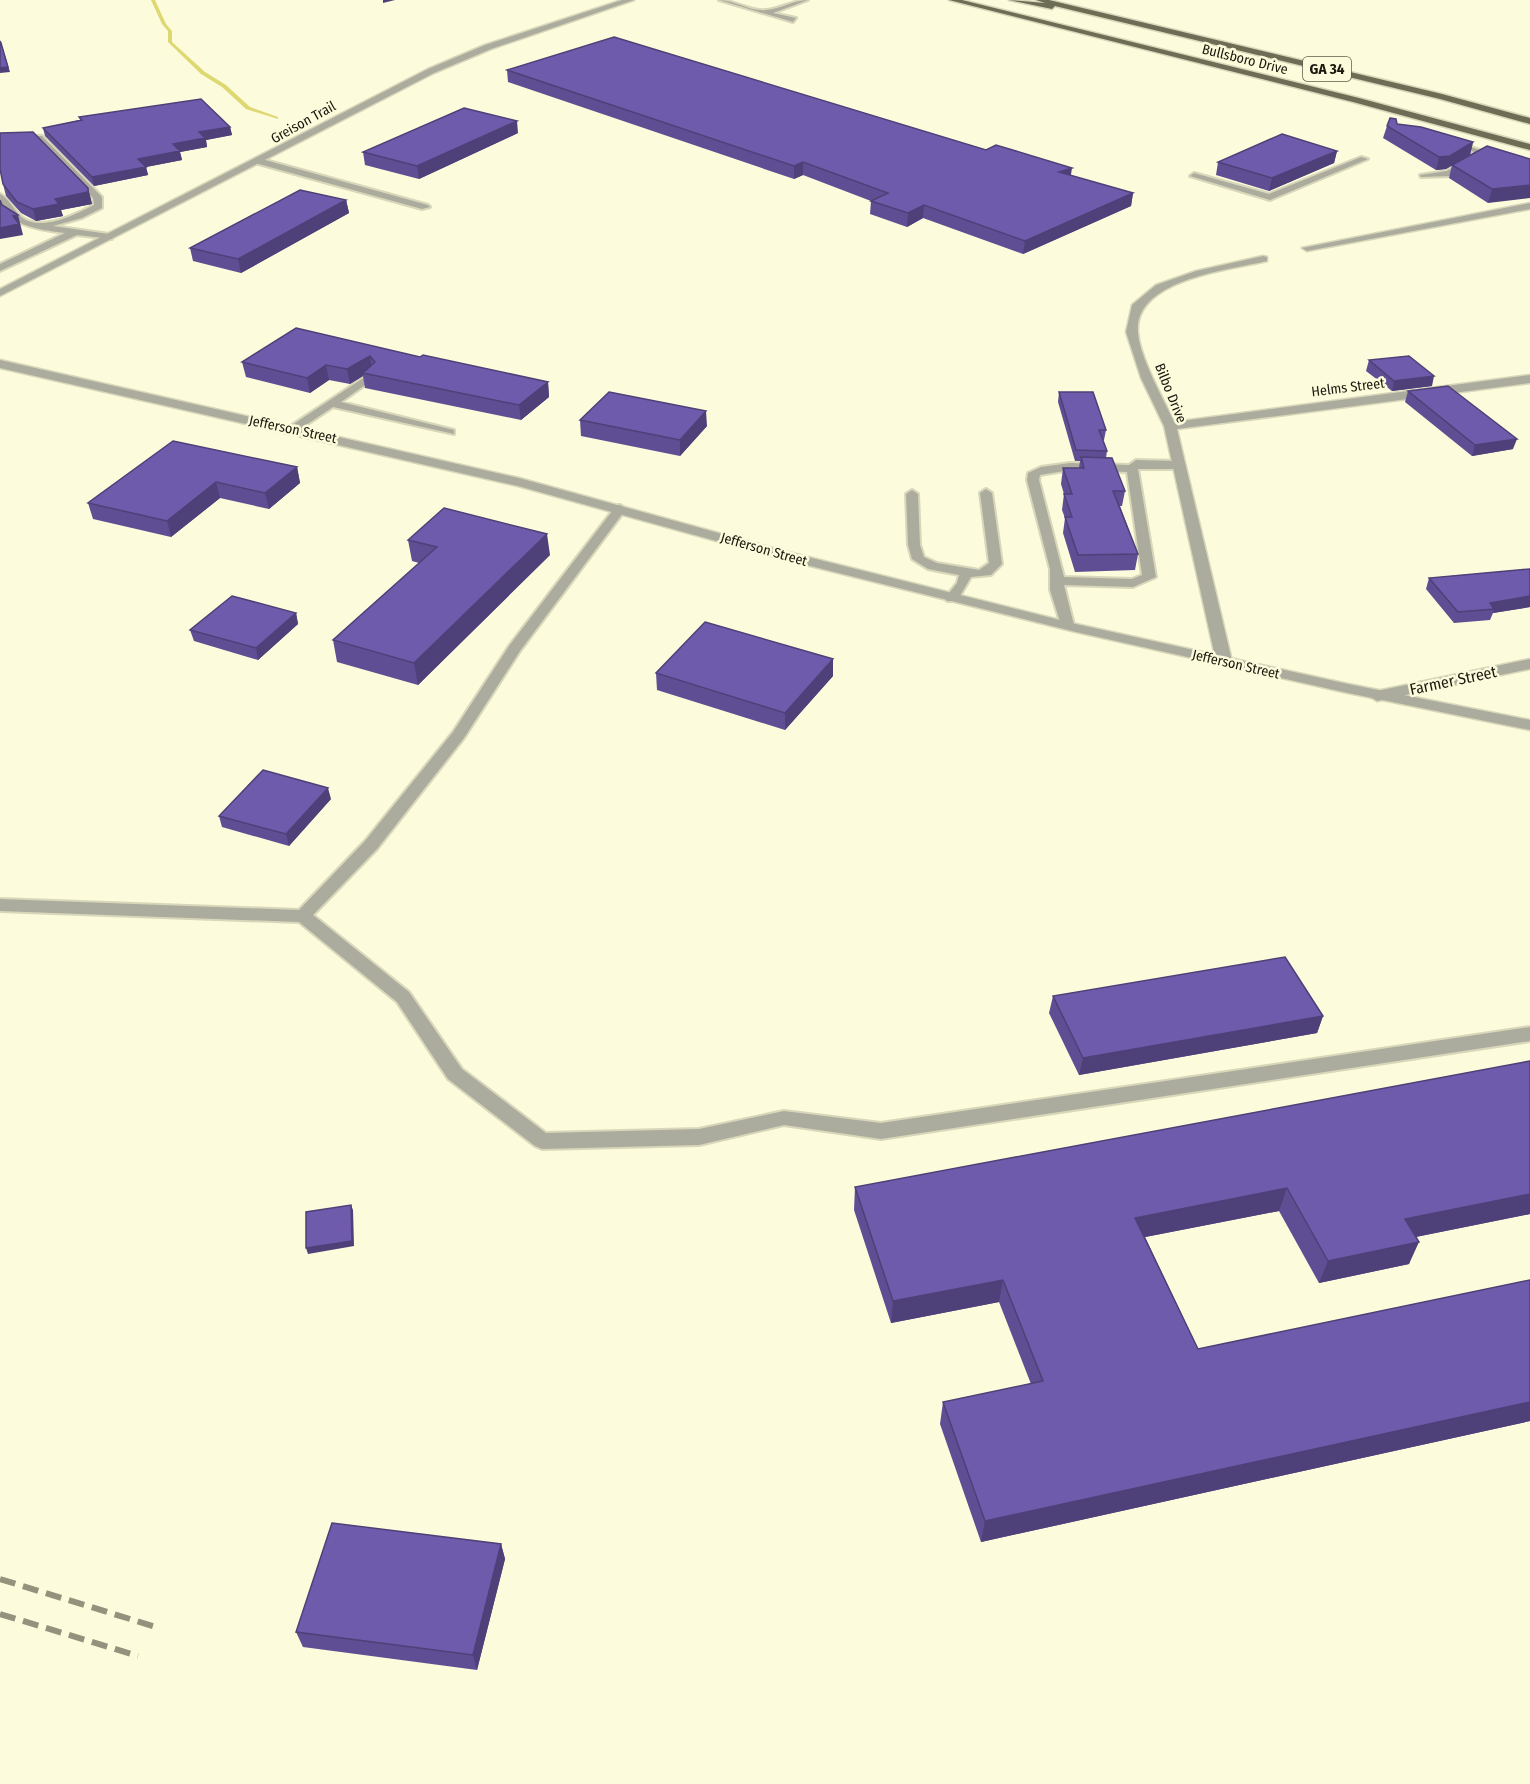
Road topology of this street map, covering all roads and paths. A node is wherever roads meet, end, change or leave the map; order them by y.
1 (630, 0) edge
2 (697, 0) edge
3 (722, 0) edge
4 (738, 0) edge
5 (782, 0) edge
6 (805, 0) edge
7 (953, 0) edge
8 (1013, 0) edge
9 (1040, 0) edge
10 (686, 3) dead end
11 (1089, 12) junction
12 (765, 13) junction
13 (794, 20) dead end
14 (1530, 122) edge
15 (1441, 138) edge
16 (0, 139) edge
17 (1530, 147) edge
18 (1364, 159) dead end
19 (258, 161) junction
20 (1424, 175) edge
21 (1194, 176) dead end
22 (0, 197) edge
23 (1530, 206) edge
24 (425, 207) dead end
25 (40, 227) junction
26 (76, 232) junction
27 (109, 237) junction
28 (1307, 248) dead end
29 (1263, 259) dead end
30 (0, 268) edge
31 (0, 293) edge
32 (0, 364) edge
33 (371, 376) edge
34 (1530, 379) edge
35 (332, 402) junction
36 (1170, 426) junction
37 (293, 429) junction
38 (450, 432) dead end
39 (1177, 465) junction
40 (1132, 470) junction
41 (986, 493) dead end
42 (912, 494) dead end
43 (620, 509) junction
44 (966, 573) junction
45 (1056, 581) junction
46 (952, 598) junction
47 (1067, 625) junction
48 (1224, 661) junction
49 (1530, 664) edge
50 (1377, 696) junction
51 (1530, 725) edge
52 (0, 905) edge
53 (303, 916) junction
54 (1530, 1034) edge

1 - 19 street, Greison Trail
2 - 10 lane
3 - 12 lane
4 - 5 lane
6 - 12 lane
7 - 17 main road, Bullsboro Drive / GA 34
8 - 11 main road
9 - 11 main road, Bullsboro Drive / GA 34
11 - 14 main road, Bullsboro Drive / GA 34
12 - 13 lane
15 - 20 lane
16 - 25 lane
18 - 21 lane
19 - 24 lane
19 - 27 street, Greison Trail
22 - 25 lane
23 - 28 street
25 - 26 lane
26 - 27 lane
26 - 30 lane
27 - 31 street, Greison Trail
29 - 36 street, Bilbo Drive
32 - 37 street, Jefferson Street
33 - 35 lane
34 - 36 street, Helms Street
35 - 37 lane
35 - 38 lane
36 - 39 street, Bilbo Drive
37 - 43 street, Jefferson Street
39 - 40 lane
39 - 48 street, Bilbo Drive
40 - 45 lane
40 - 45 lane
41 - 44 lane
42 - 44 lane
43 - 46 street, Jefferson Street
43 - 53 lane
44 - 46 lane
45 - 47 lane
46 - 47 street, Jefferson Street
47 - 48 street, Jefferson Street
48 - 50 street, Jefferson Street
49 - 50 street, Farmer Street
50 - 51 street, Jefferson Street
52 - 53 lane
53 - 54 lane

